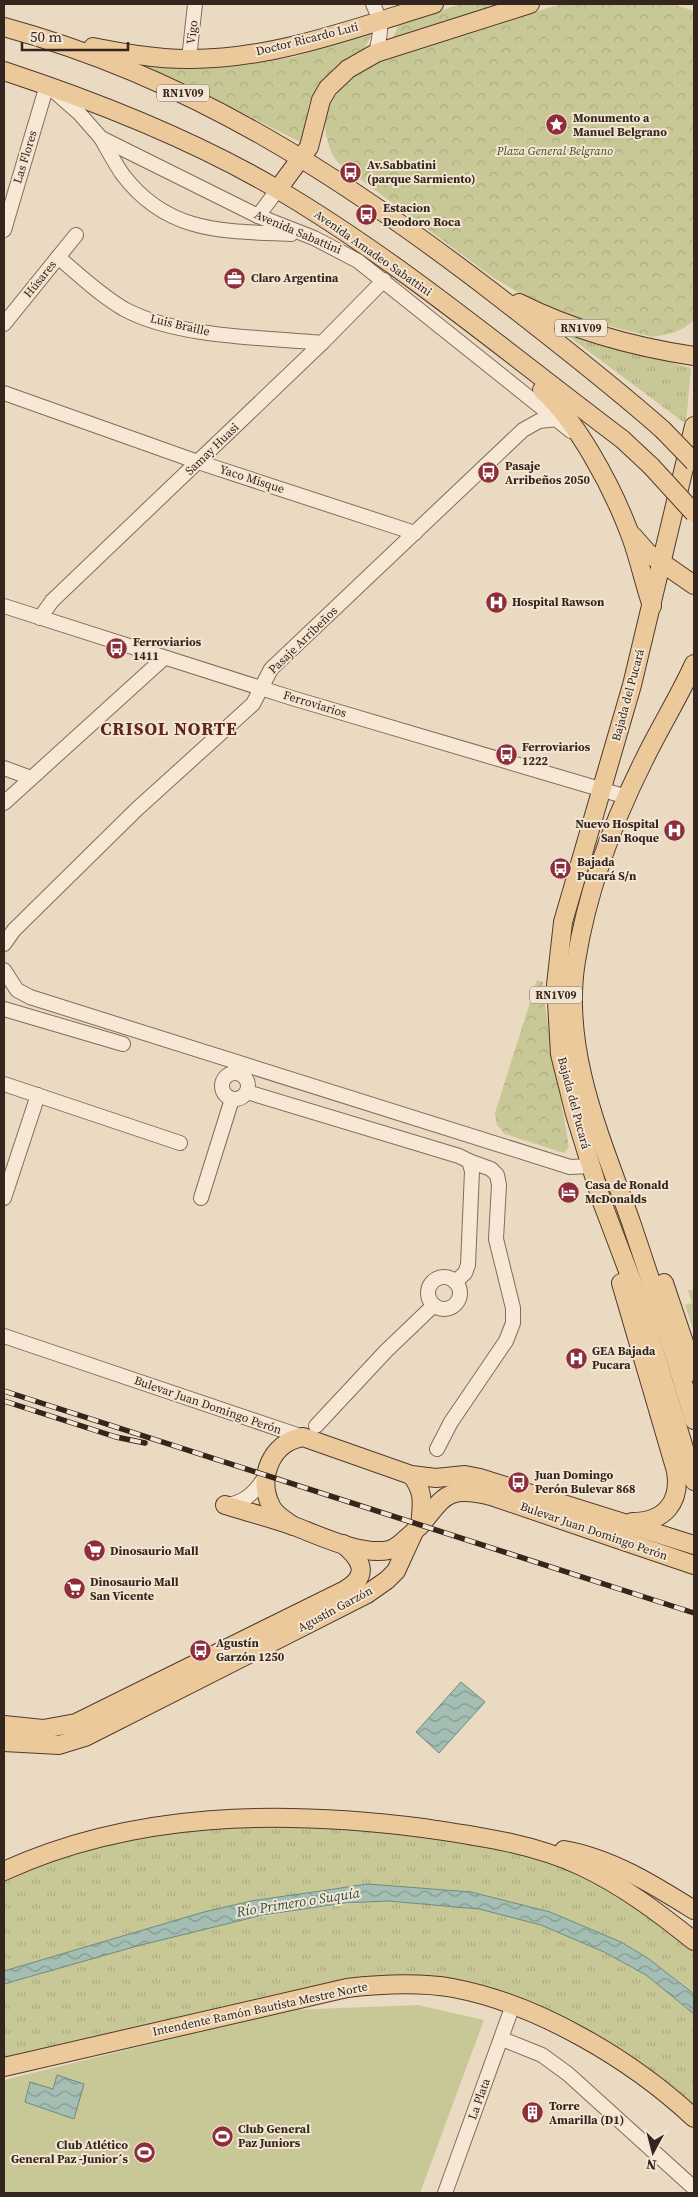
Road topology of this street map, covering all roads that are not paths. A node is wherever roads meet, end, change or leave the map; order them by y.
1 (195, 4) edge
2 (373, 4) edge
3 (434, 4) edge
4 (530, 4) edge
5 (380, 20) junction
6 (4, 27) edge
7 (58, 41) junction
8 (376, 53) junction
9 (189, 59) junction
10 (4, 71) edge
11 (47, 85) junction
12 (101, 138) junction
13 (302, 157) junction
14 (278, 189) junction
15 (258, 216) junction
16 (4, 230) edge
17 (303, 234) junction
18 (76, 235) dead end
19 (58, 257) junction
20 (388, 261) junction
21 (475, 279) junction
22 (384, 280) junction
23 (396, 289) junction
24 (430, 299) junction
25 (7, 316) edge
26 (322, 343) junction
27 (694, 356) edge
28 (4, 393) edge
29 (557, 419) junction
30 (694, 426) edge
31 (583, 440) junction
32 (198, 462) junction
33 (694, 462) edge
34 (694, 512) edge
35 (628, 529) junction
36 (415, 533) junction
37 (662, 564) junction
38 (694, 585) edge
39 (4, 606) edge
40 (652, 606) junction
41 (40, 618) junction
42 (164, 658) junction
43 (694, 664) edge
44 (263, 688) junction
45 (4, 768) edge
46 (31, 778) junction
47 (602, 788) junction
48 (627, 797) junction
49 (4, 803) edge
50 (4, 944) edge
51 (4, 970) edge
52 (4, 1009) edge
53 (123, 1044) dead end
54 (4, 1084) edge
55 (246, 1092) junction
56 (38, 1095) junction
57 (232, 1098) junction
58 (180, 1143) dead end
59 (469, 1161) junction
60 (592, 1166) junction
61 (613, 1169) junction
62 (4, 1198) edge
63 (201, 1198) dead end
64 (602, 1202) junction
65 (455, 1282) junction
66 (434, 1305) junction
67 (4, 1336) edge
68 (694, 1372) edge
69 (694, 1420) edge
70 (309, 1431) junction
71 (437, 1449) dead end
72 (411, 1475) junction
73 (693, 1477) edge
74 (264, 1478) junction
75 (225, 1505) joint
76 (625, 1522) junction
77 (294, 1526) junction
78 (417, 1529) junction
79 (340, 1542) junction
80 (694, 1545) edge
81 (694, 1565) edge
82 (4, 1725) edge
83 (4, 1742) edge
84 (496, 1839) junction
85 (4, 1871) edge
86 (694, 1910) edge
87 (694, 1941) edge
88 (513, 2005) junction
89 (502, 2038) junction
90 (4, 2067) edge
91 (694, 2118) edge
92 (694, 2188) edge
93 (445, 2193) edge

1 - 9 street, Vigo
2 - 5 street
3 - 5 main road, Doctor Ricardo Luti
4 - 8 main road
5 - 8 street
5 - 9 main road, Doctor Ricardo Luti
6 - 7 main road, RN1V09
7 - 9 main road, Doctor Ricardo Luti
7 - 13 main road, RN1V09
8 - 13 main road
10 - 11 main road, Avenida Amadeo Sabattini
11 - 12 street, Avenida Sabattini
11 - 14 main road, Avenida Amadeo Sabattini
11 - 16 street, Las Flores
12 - 15 street, Avenida Sabattini
12 - 17 street
13 - 14 main road
13 - 21 main road, RN1V09
14 - 15 street
14 - 20 main road, Avenida Amadeo Sabattini
15 - 17 street, Avenida Sabattini
17 - 22 street, Avenida Sabattini
18 - 19 street, Húsares
19 - 25 street, Húsares
19 - 26 street, Luis Braille
20 - 24 main road
20 - 34 main road, Avenida Amadeo Sabattini, bridge
21 - 27 main road, RN1V09
21 - 33 main road, bridge
22 - 23 street, Avenida Sabattini
22 - 26 street, Samay Huasi
23 - 24 street
23 - 29 street, Avenida Sabattini
24 - 31 main road
26 - 32 street, Samay Huasi
28 - 32 street, Yaco Misque
29 - 31 street, Avenida Sabattini
29 - 36 street, Pasaje Arribeños
30 - 37 main road, Bajada del Pucará
31 - 35 main road
32 - 36 street, Yaco Misque
32 - 41 street, Samay Huasi
35 - 37 main road
35 - 40 main road
36 - 44 street, Pasaje Arribeños
37 - 38 main road
37 - 40 main road, Bajada del Pucará
39 - 41 street, Ferroviarios
40 - 47 main road, Bajada del Pucará / RN1V09
41 - 42 street, Ferroviarios
42 - 44 street, Ferroviarios
42 - 46 street
43 - 48 main road, Bajada del Pucará / RN1V09
44 - 47 street, Ferroviarios
44 - 50 street, Pasaje Arribeños
45 - 46 street
46 - 49 street
47 - 48 street, Ferroviarios
47 - 60 main road, Bajada del Pucará / RN1V09
48 - 61 main road, Bajada del Pucará / RN1V09
51 - 60 street
52 - 53 street
54 - 56 street
55 - 57 street
55 - 57 street
55 - 59 street
56 - 58 street
56 - 62 street
57 - 63 street
59 - 65 street
59 - 71 street
60 - 64 main road, Bajada del Pucará / RN1V09
61 - 68 main road
61 - 69 main road, Bajada del Pucará / RN1V09
64 - 73 main road, Bajada del Pucará / RN1V09
64 - 76 main road
65 - 66 street
65 - 66 street
66 - 70 street
67 - 70 street, Bulevar Juan Domingo Perón
70 - 72 main road, Bulevar Juan Domingo Perón
70 - 74 main road
72 - 76 main road, Bulevar Juan Domingo Perón
72 - 78 main road
74 - 75 street
74 - 77 main road
75 - 77 main road
76 - 80 main road, Bulevar Juan Domingo Perón
77 - 79 main road
78 - 79 main road
78 - 81 main road, Bulevar Juan Domingo Perón
78 - 83 main road, Agustín Garzón
79 - 82 main road, Agustín Garzón
84 - 85 main road
84 - 86 main road
84 - 87 main road
88 - 89 street, La Plata
88 - 90 main road, Intendente Ramón Bautista Mestre Norte
88 - 91 main road, Intendente Ramón Bautista Mestre Norte
89 - 92 street
89 - 93 street, La Plata

